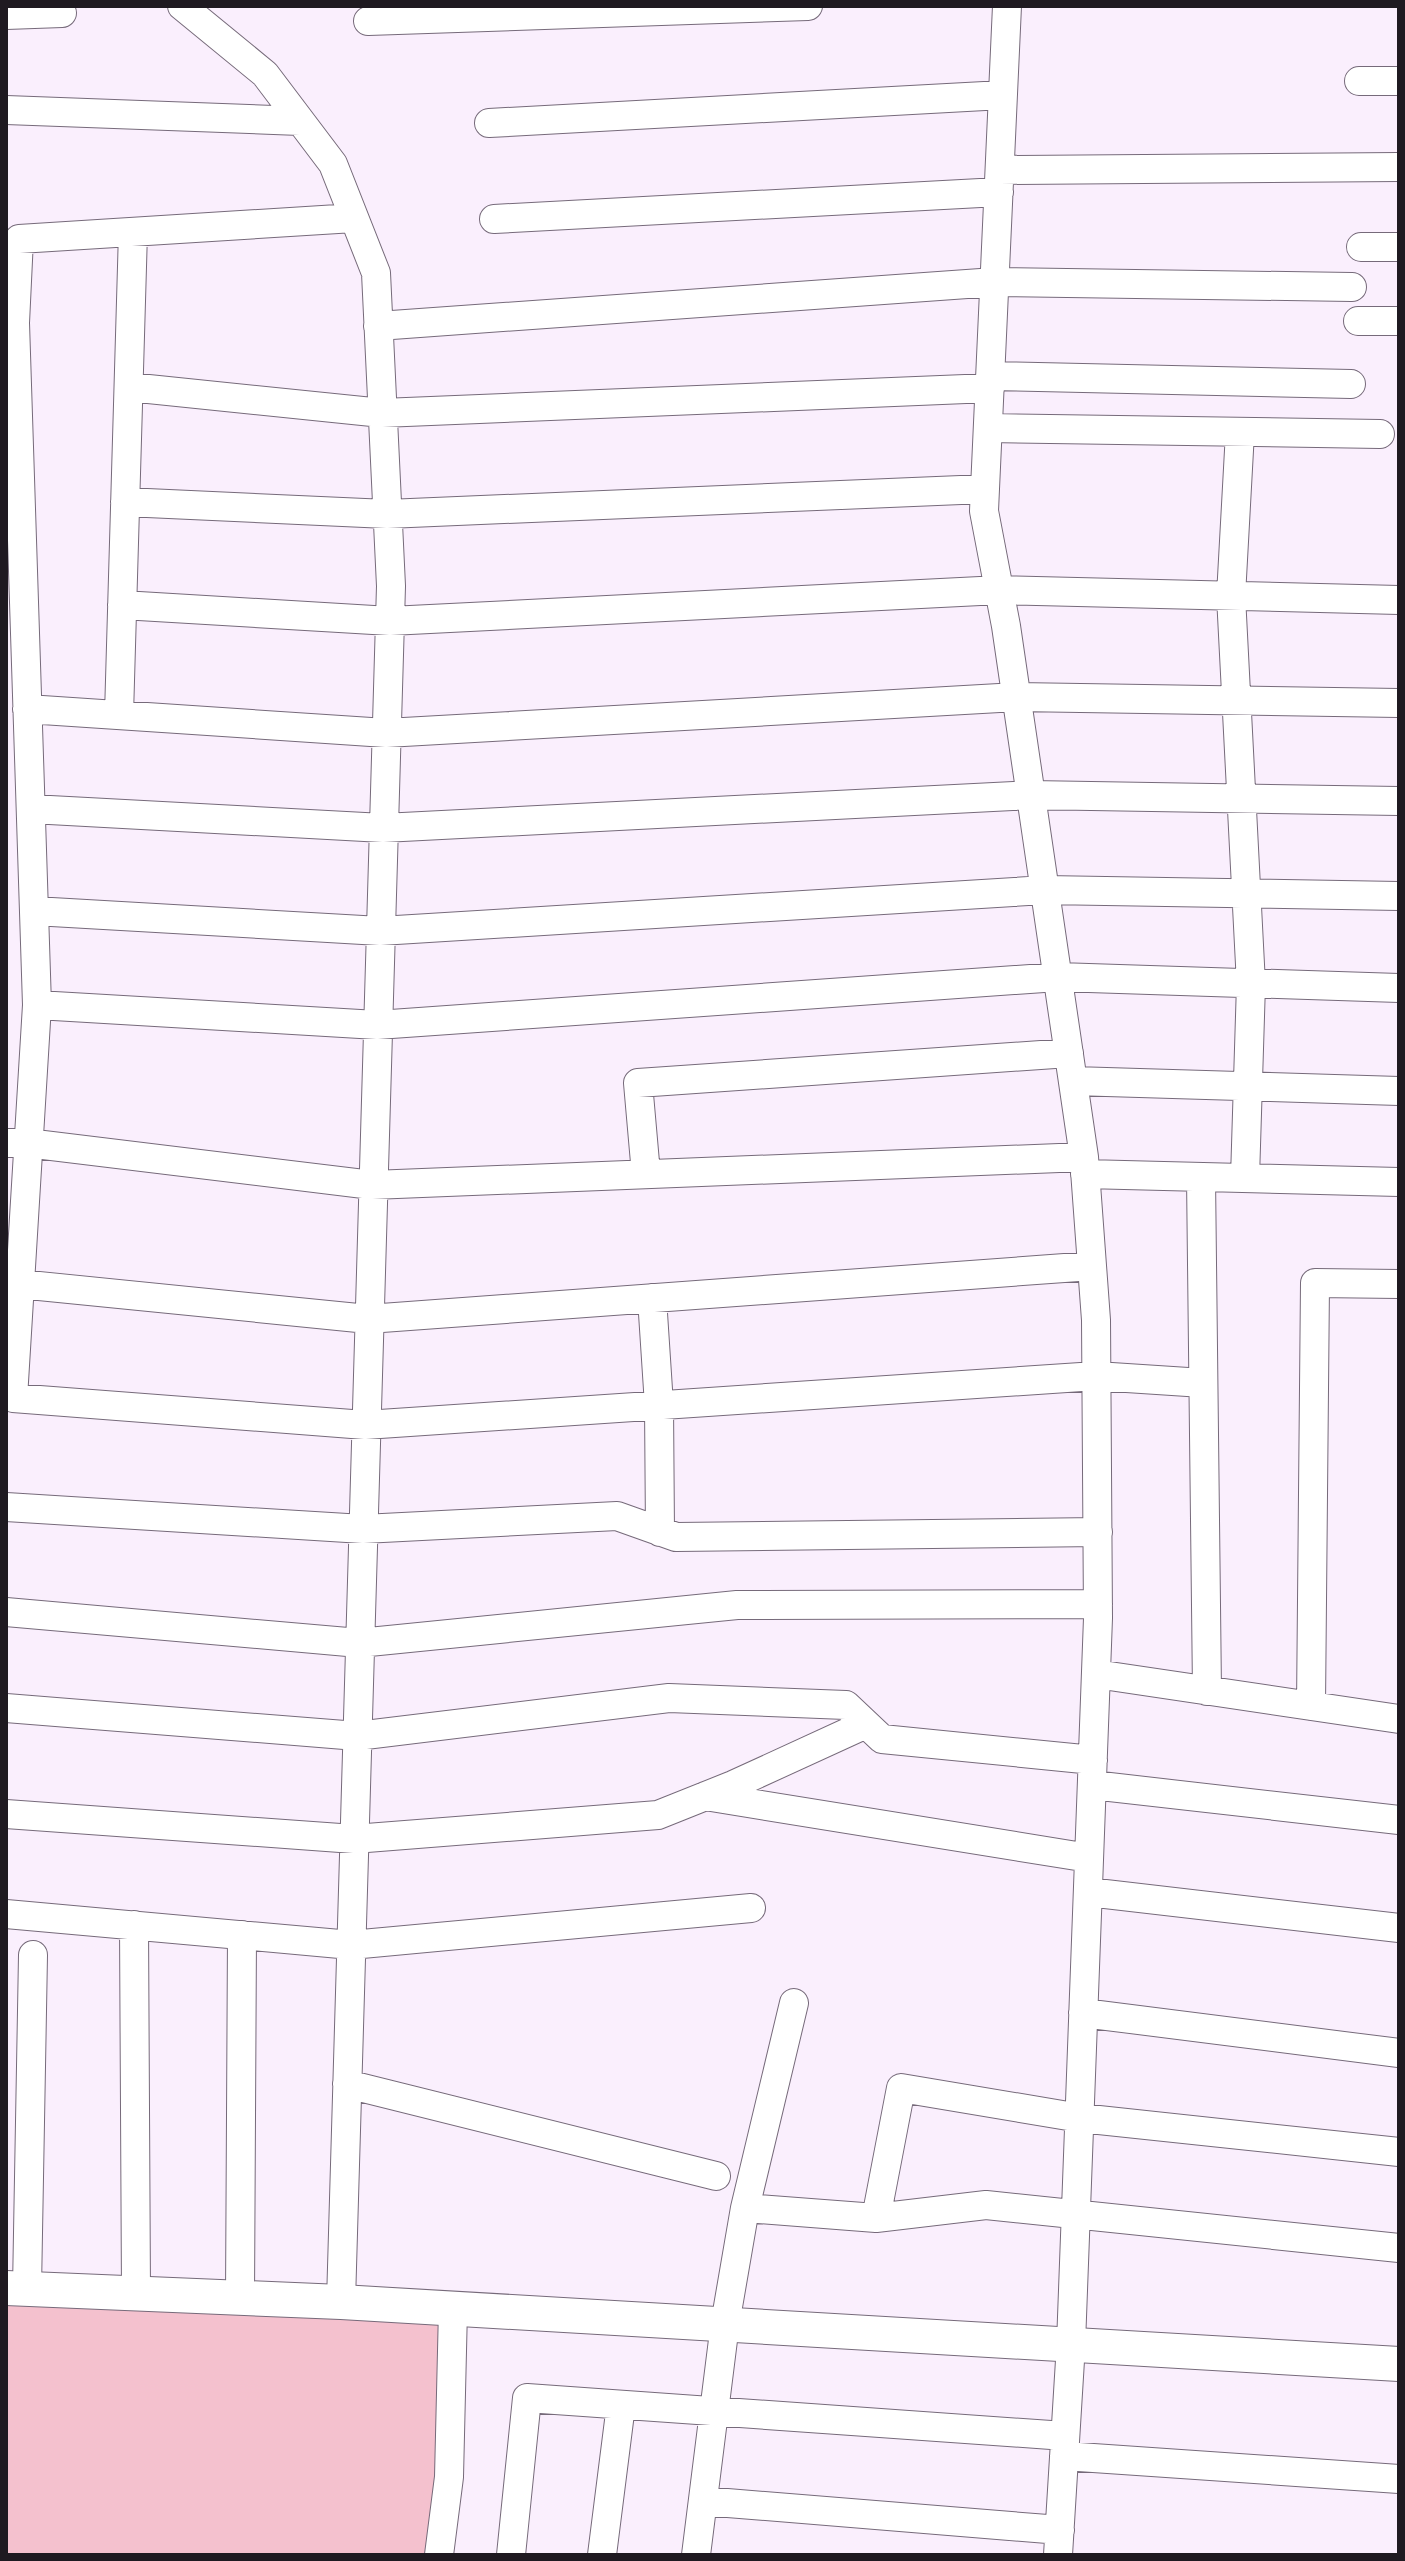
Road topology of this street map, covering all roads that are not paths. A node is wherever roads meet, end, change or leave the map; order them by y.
1 (182, 6) edge
2 (808, 6) edge
3 (1007, 6) edge
4 (681, 8) edge
5 (62, 13) dead end
6 (6, 15) edge
7 (368, 21) dead end
8 (1359, 81) dead end
9 (1399, 81) edge
10 (1003, 95) junction
11 (6, 110) edge
12 (300, 121) junction
13 (489, 123) dead end
14 (1399, 167) edge
15 (999, 181) junction
16 (354, 218) junction
17 (494, 219) dead end
18 (133, 232) junction
19 (1361, 247) dead end
20 (1399, 247) edge
21 (995, 282) junction
22 (1352, 287) dead end
23 (1358, 321) dead end
24 (1399, 321) edge
25 (378, 326) junction
26 (990, 382) junction
27 (1351, 384) dead end
28 (129, 387) junction
29 (382, 413) junction
30 (988, 428) junction
31 (1240, 432) junction
32 (1380, 434) dead end
33 (985, 489) junction
34 (125, 502) junction
35 (387, 514) junction
36 (1000, 590) junction
37 (1231, 596) junction
38 (1399, 600) edge
39 (122, 605) junction
40 (390, 621) junction
41 (1017, 697) junction
42 (1236, 700) junction
43 (1399, 703) edge
44 (27, 709) junction
45 (119, 715) junction
46 (386, 733) junction
47 (22, 795) edge
48 (1031, 795) junction
49 (1241, 798) junction
50 (1399, 801) edge
51 (383, 828) junction
52 (1045, 890) junction
53 (1246, 894) junction
54 (1399, 896) edge
55 (34, 911) junction
56 (380, 931) junction
57 (1058, 977) junction
58 (1251, 984) junction
59 (1399, 988) edge
60 (37, 1005) junction
61 (377, 1025) junction
62 (1069, 1053) junction
63 (1073, 1081) junction
64 (1248, 1086) junction
65 (1399, 1091) edge
66 (17, 1143) edge
67 (1085, 1166) junction
68 (646, 1174) junction
69 (1201, 1177) junction
70 (1245, 1178) junction
71 (1399, 1182) edge
72 (372, 1185) junction
73 (1092, 1266) junction
74 (19, 1284) junction
75 (1399, 1284) edge
76 (652, 1298) junction
77 (368, 1319) junction
78 (1096, 1376) junction
79 (1203, 1383) junction
80 (659, 1405) junction
81 (365, 1425) junction
82 (6, 1507) edge
83 (363, 1529) junction
84 (660, 1532) junction
85 (1098, 1532) junction
86 (1098, 1604) junction
87 (6, 1612) edge
88 (359, 1643) junction
89 (1096, 1674) junction
90 (1207, 1691) junction
91 (1311, 1706) junction
92 (6, 1708) edge
93 (1399, 1719) edge
94 (866, 1724) junction
95 (357, 1736) junction
96 (1093, 1772) junction
97 (704, 1796) junction
98 (6, 1814) edge
99 (1399, 1820) edge
100 (354, 1839) junction
101 (1089, 1858) junction
102 (1088, 1892) junction
103 (751, 1908) dead end
104 (6, 1914) edge
105 (134, 1925) junction
106 (1399, 1928) edge
107 (242, 1935) junction
108 (351, 1945) junction
109 (33, 1955) dead end
110 (794, 2003) dead end
111 (1083, 2013) junction
112 (1399, 2053) edge
113 (347, 2084) junction
114 (1080, 2118) junction
115 (1399, 2152) edge
116 (716, 2176) dead end
117 (745, 2208) junction
118 (1076, 2215) junction
119 (876, 2218) junction
120 (1399, 2248) edge
121 (17, 2288) edge
122 (136, 2293) junction
123 (240, 2298) junction
124 (341, 2302) junction
125 (453, 2309) junction
126 (725, 2324) junction
127 (1071, 2344) junction
128 (1399, 2364) edge
129 (621, 2405) junction
130 (714, 2411) junction
131 (1065, 2446) junction
132 (1399, 2479) edge
133 (703, 2501) junction
134 (1059, 2542) edge
135 (439, 2555) edge
136 (511, 2555) edge
137 (602, 2555) edge
138 (696, 2555) edge

1 - 12 street
2 - 4 street
3 - 10 street
4 - 7 street
5 - 6 street
8 - 9 street
10 - 13 street
10 - 15 street
11 - 12 street
12 - 16 street
14 - 15 street
15 - 17 street
15 - 21 street
16 - 18 street
16 - 25 street
18 - 28 street
18 - 44 street
19 - 20 street
21 - 22 street
21 - 25 street
21 - 26 street
23 - 24 street
25 - 29 street
26 - 27 street
26 - 29 street
26 - 30 street
28 - 29 street
28 - 34 street
29 - 35 street
30 - 31 street
30 - 33 street
31 - 32 street
31 - 37 street
33 - 35 street
33 - 36 street
34 - 35 street
34 - 39 street
35 - 40 street
36 - 37 street
36 - 40 street
36 - 41 street
37 - 38 street
37 - 42 street
39 - 40 street
39 - 45 street
40 - 46 street
41 - 42 street
41 - 46 street
41 - 48 street
42 - 43 street
42 - 49 street
44 - 45 street
44 - 47 street
45 - 46 street
46 - 51 street
47 - 51 street
47 - 55 street
48 - 49 street
48 - 51 street
48 - 52 street
49 - 50 street
49 - 53 street
51 - 56 street
52 - 53 street
52 - 56 street
52 - 57 street
53 - 54 street
53 - 58 street
55 - 56 street
55 - 60 street
56 - 61 street
57 - 58 street
57 - 61 street
57 - 62 street
58 - 59 street
58 - 64 street
60 - 61 street
60 - 66 street
61 - 72 street
62 - 63 street
62 - 68 street
63 - 64 street
63 - 67 street
64 - 65 street
64 - 70 street
66 - 72 street
66 - 74 street
67 - 68 street
67 - 69 street
67 - 73 street
68 - 72 street
69 - 70 street
69 - 79 street
70 - 71 street
72 - 77 street
73 - 76 street
73 - 78 street
74 - 77 street
74 - 81 street
75 - 91 street
76 - 77 street
76 - 80 street
77 - 81 street
78 - 79 street
78 - 80 street
78 - 85 street
79 - 90 street
80 - 81 street
80 - 84 street
81 - 83 street
82 - 83 street
83 - 84 street
83 - 88 street
84 - 85 street
85 - 86 street
86 - 88 street
86 - 89 street
87 - 88 street
88 - 95 street
89 - 90 street
89 - 96 street
90 - 91 street
91 - 93 street
92 - 95 street
94 - 95 street
94 - 96 street
94 - 97 street
95 - 100 street
96 - 99 street
96 - 101 street
97 - 100 street
97 - 101 street
98 - 100 street
100 - 108 street
101 - 102 street
102 - 106 street
102 - 111 street
103 - 108 street
104 - 105 street
105 - 107 street
105 - 122 street
107 - 108 street
107 - 123 street
108 - 113 street
109 - 121 street
110 - 117 street
111 - 112 street
111 - 114 street
113 - 116 street
113 - 124 street
114 - 115 street
114 - 118 street
114 - 119 street
117 - 119 street
117 - 126 street
118 - 119 street
118 - 120 street
118 - 127 street
121 - 122 street
122 - 123 street
123 - 124 street
124 - 125 street
125 - 126 street
125 - 135 street
126 - 127 street
126 - 130 street
127 - 128 street
127 - 131 street
129 - 130 street
129 - 136 street
129 - 137 street
130 - 131 street
130 - 133 street
131 - 132 street
131 - 134 street
133 - 134 street
133 - 138 street

